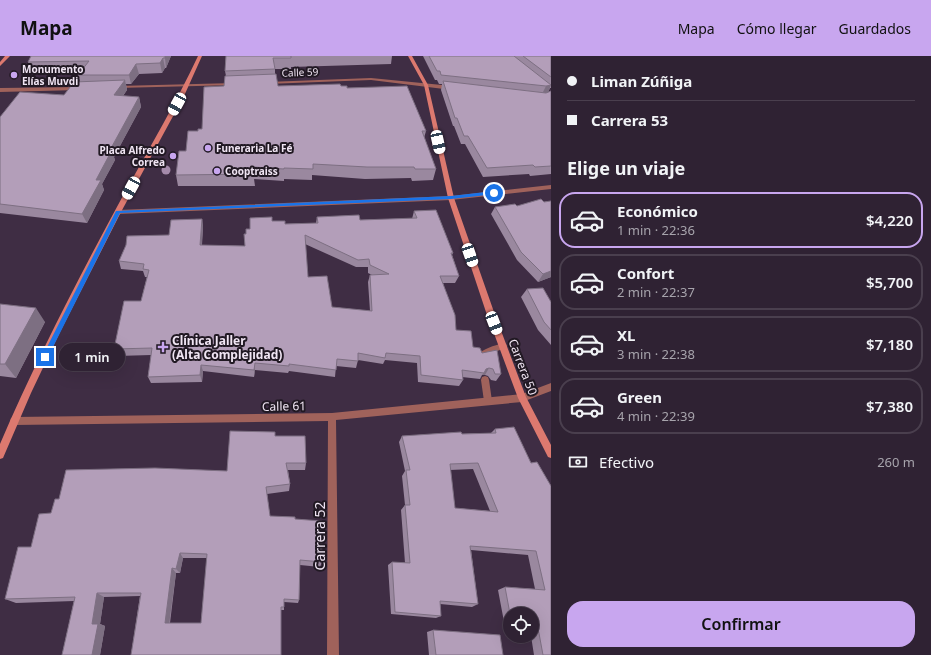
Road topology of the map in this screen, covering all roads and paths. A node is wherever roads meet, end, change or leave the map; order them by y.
1 (8, 56) edge
2 (200, 56) edge
3 (410, 56) edge
4 (0, 65) edge
5 (264, 83) edge
6 (241, 84) edge
7 (426, 85) junction
8 (187, 86) junction
9 (86, 88) edge
10 (109, 88) edge
11 (457, 89) edge
12 (0, 90) edge
13 (551, 187) edge
14 (451, 198) junction
15 (118, 212) junction
16 (503, 346) junction
17 (481, 356) edge
18 (485, 380) edge
19 (551, 387) edge
20 (522, 398) junction
21 (488, 401) junction
22 (332, 417) junction
23 (14, 421) junction
24 (551, 454) edge
25 (0, 455) edge
26 (333, 655) edge

1 - 4 street
2 - 8 street
3 - 7 street, Carrera 50
5 - 7 street, Calle 59
6 - 8 street
7 - 11 street, Calle 59
7 - 14 street, Carrera 50
8 - 10 street
8 - 15 street
9 - 12 street
13 - 14 street
14 - 15 street
14 - 16 street, Carrera 50
15 - 23 street
16 - 17 street
16 - 20 street, Carrera 50
18 - 21 street
19 - 20 street, Calle 61
20 - 21 street, Calle 61
20 - 24 street, Carrera 50
21 - 22 street, Calle 61
22 - 23 street, Calle 61
22 - 26 street, Carrera 52
23 - 25 street

